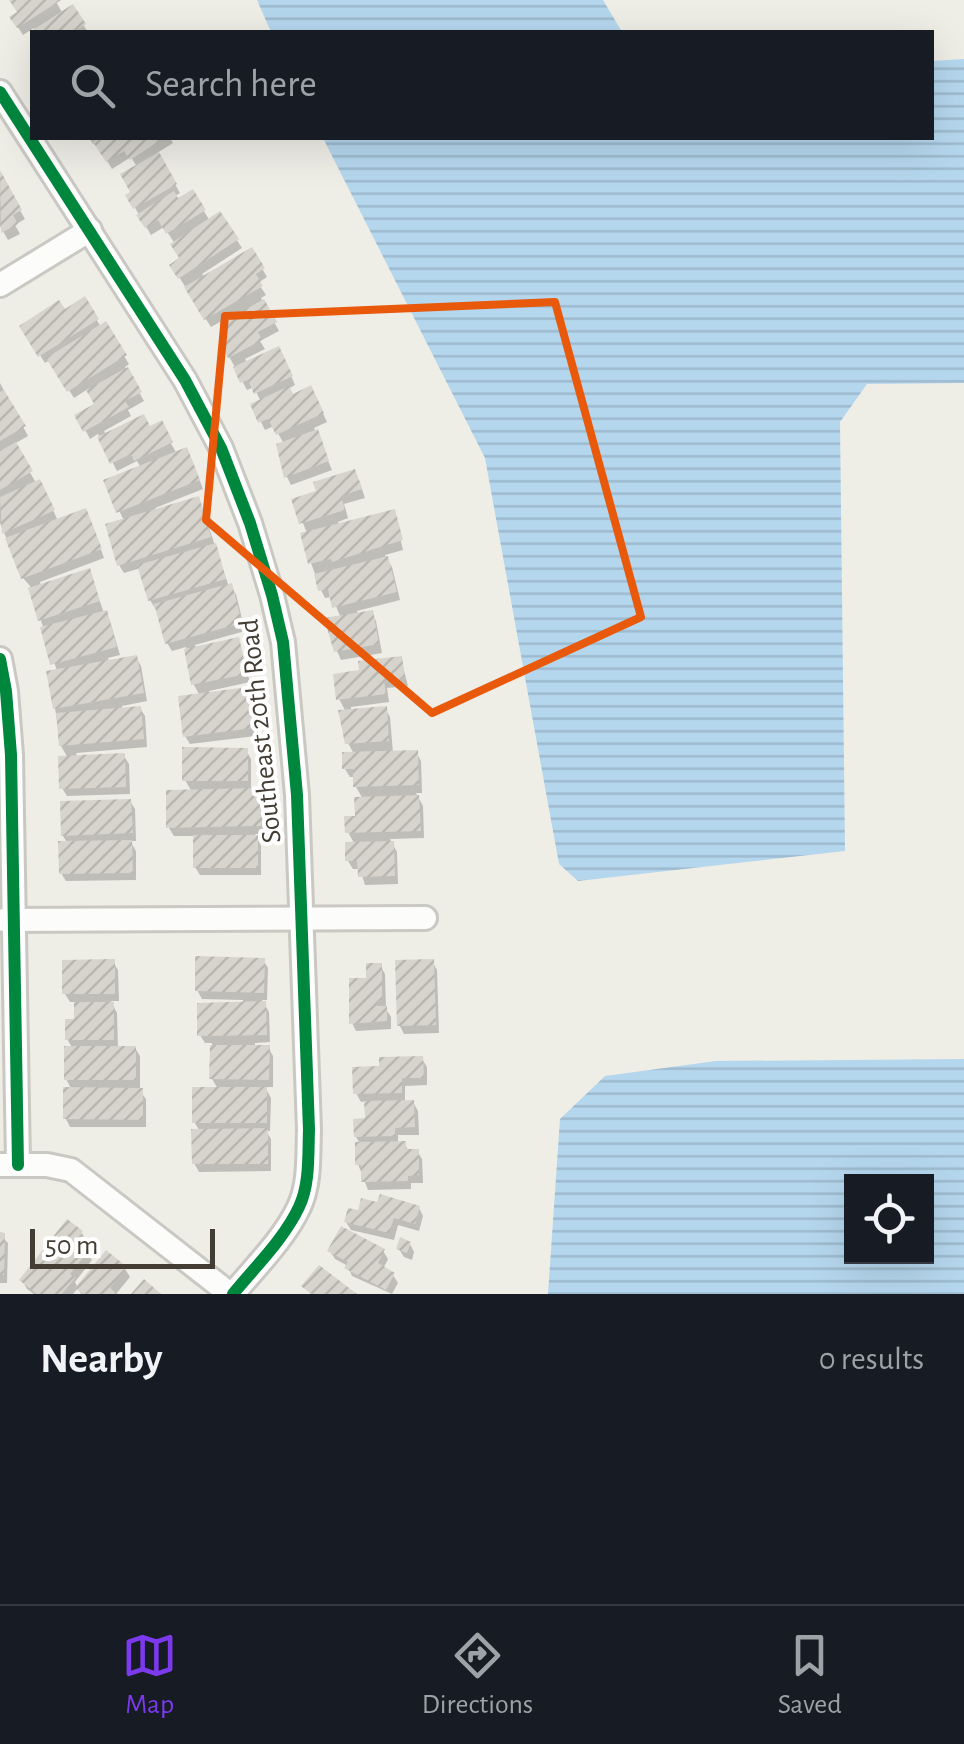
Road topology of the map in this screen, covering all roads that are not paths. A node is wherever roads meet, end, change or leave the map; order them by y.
1 (0, 92) edge
2 (30, 138) edge
3 (31, 140) edge
4 (90, 230) junction
5 (0, 286) edge
6 (0, 659) edge
7 (300, 918) junction
8 (426, 918) dead end
9 (8, 920) edge
10 (9, 1164) edge
11 (231, 1294) edge

1 - 2 street, Southeast 20th Road
3 - 4 street, Southeast 20th Road
4 - 5 street
4 - 7 street, Southeast 20th Road
6 - 9 street
7 - 8 street
7 - 9 street
7 - 11 street, Southeast 20th Road
9 - 10 street
10 - 11 street

